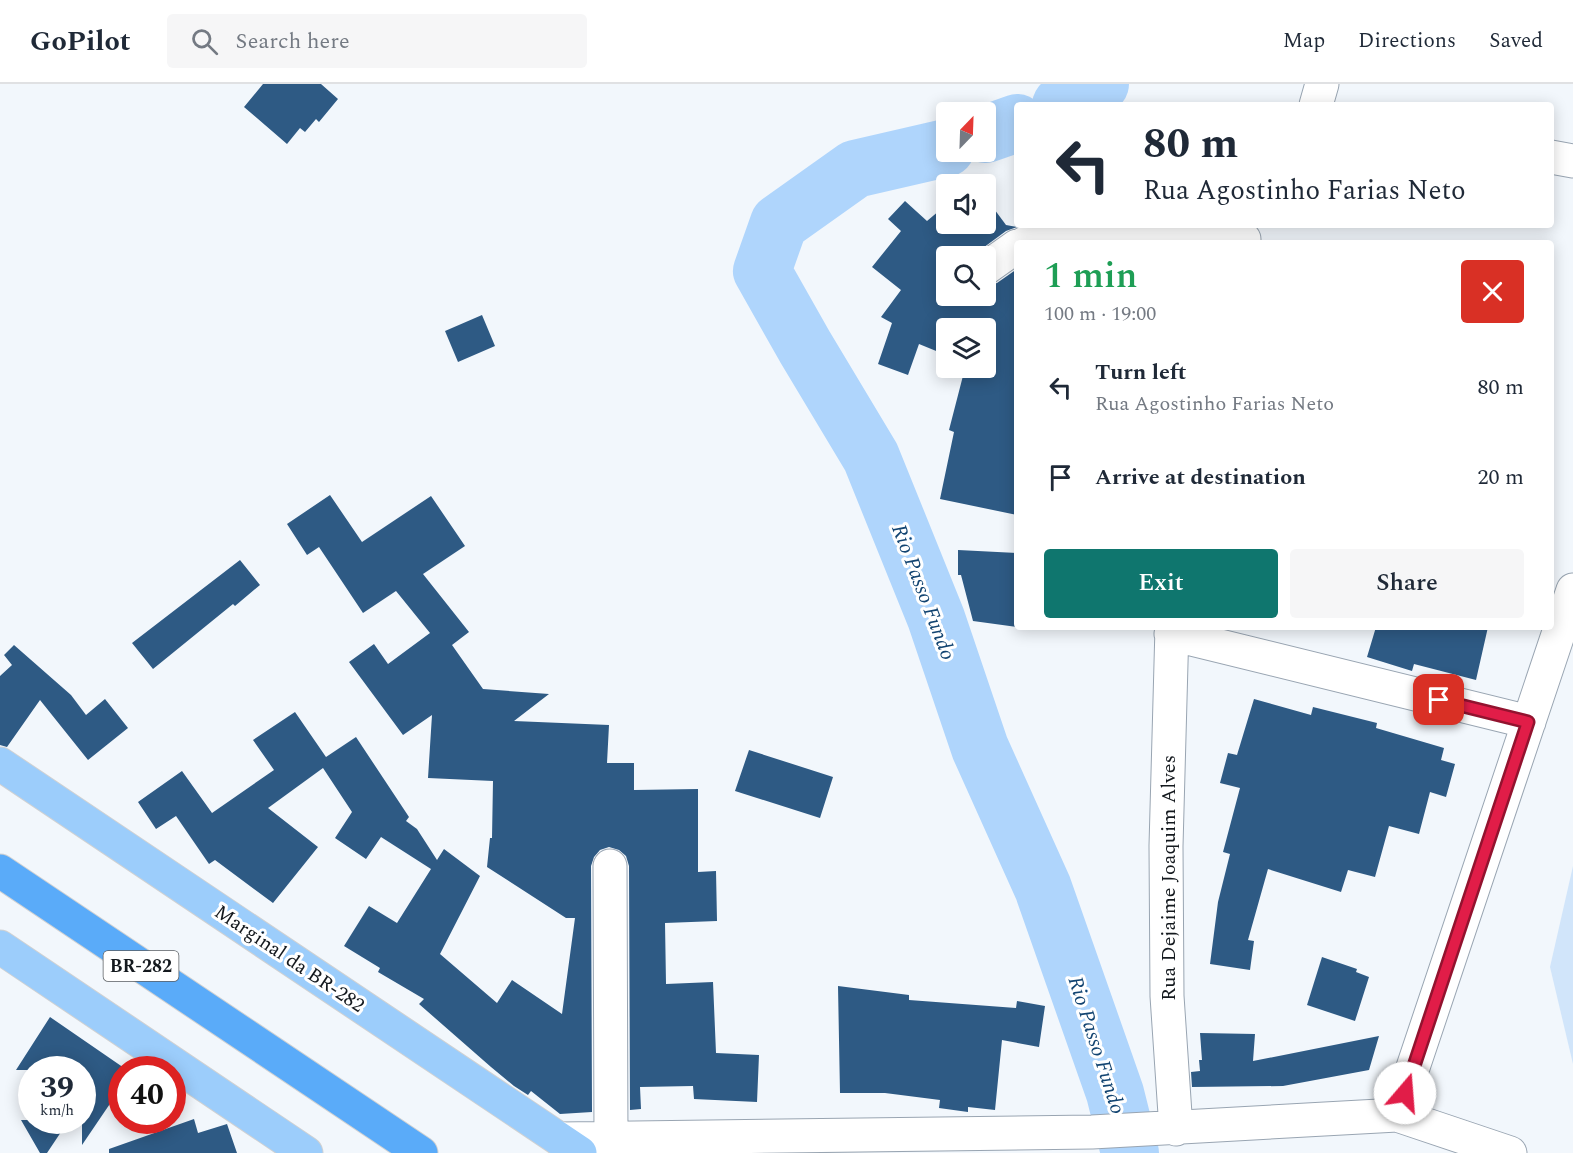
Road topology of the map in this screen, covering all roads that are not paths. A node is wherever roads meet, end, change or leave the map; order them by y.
1 (1322, 84) edge
2 (1317, 102) edge
3 (1554, 158) edge
4 (1573, 161) edge
5 (1246, 236) edge
6 (1040, 240) edge
7 (1119, 240) edge
8 (1119, 240) edge
9 (1014, 248) edge
10 (996, 261) edge
11 (1573, 590) edge
12 (1172, 631) edge
13 (1528, 722) junction
14 (0, 764) edge
15 (610, 866) dead end
16 (0, 871) edge
17 (0, 947) edge
18 (1397, 1115) junction
19 (1162, 1129) junction
20 (611, 1139) junction
21 (570, 1146) edge
22 (306, 1153) edge
23 (421, 1153) edge
24 (1510, 1153) edge

1 - 2 street
3 - 4 street
5 - 7 street
6 - 8 street
9 - 10 street
11 - 13 street
12 - 13 street
12 - 19 street, Rua Dejaime Joaquim Alves
13 - 18 street
14 - 21 main road, Marginal da BR-282
15 - 20 street
16 - 23 highway, BR-282
17 - 22 main road
18 - 19 street
18 - 24 street
19 - 20 street
20 - 21 street

